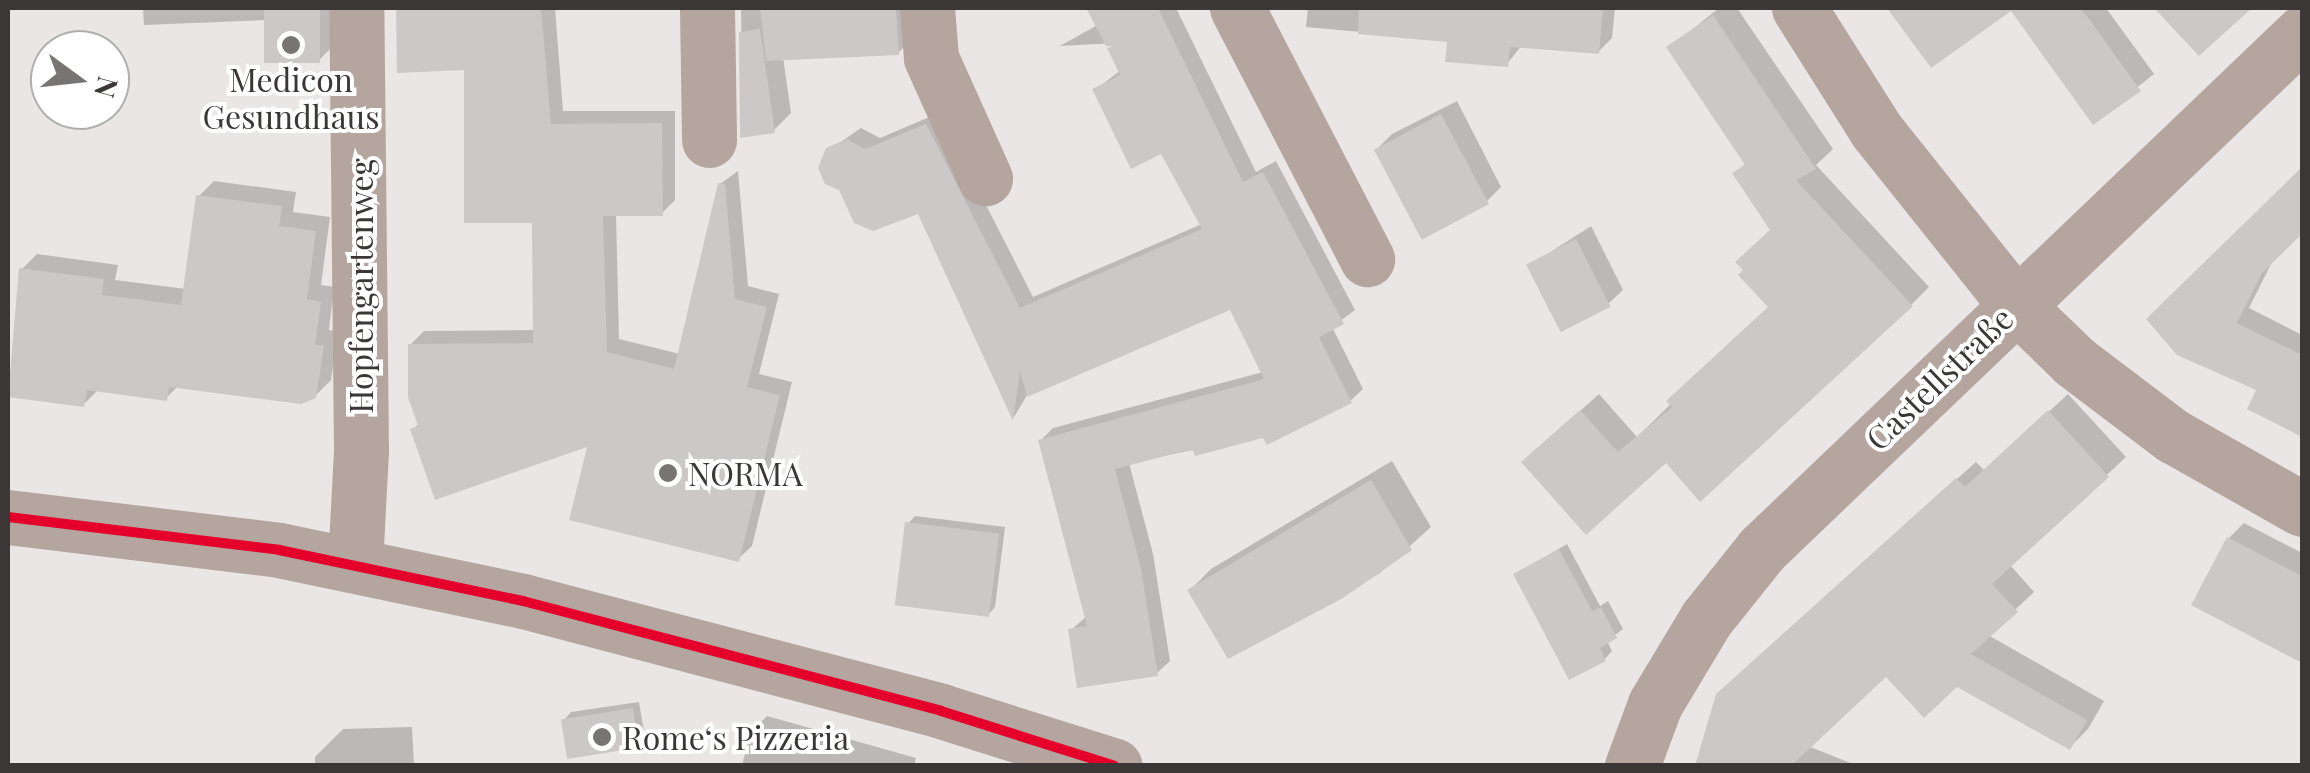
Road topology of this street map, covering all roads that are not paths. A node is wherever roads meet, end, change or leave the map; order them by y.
1 (356, 8) edge
2 (707, 8) edge
3 (927, 8) edge
4 (1237, 8) edge
5 (1799, 8) edge
6 (2302, 33) edge
7 (710, 140) dead end
8 (985, 178) dead end
9 (1366, 259) dead end
10 (2015, 304) junction
11 (2302, 510) edge
12 (8, 517) edge
13 (355, 565) junction
14 (1016, 751) edge
15 (1115, 766) edge
16 (1632, 766) edge

1 - 13 street, Hopfengartenweg
2 - 7 street
3 - 8 street
4 - 9 street
5 - 10 street
6 - 10 street, Castellstraße
10 - 11 street
10 - 16 street, Castellstraße
12 - 13 main road
13 - 14 main road
14 - 15 main road

